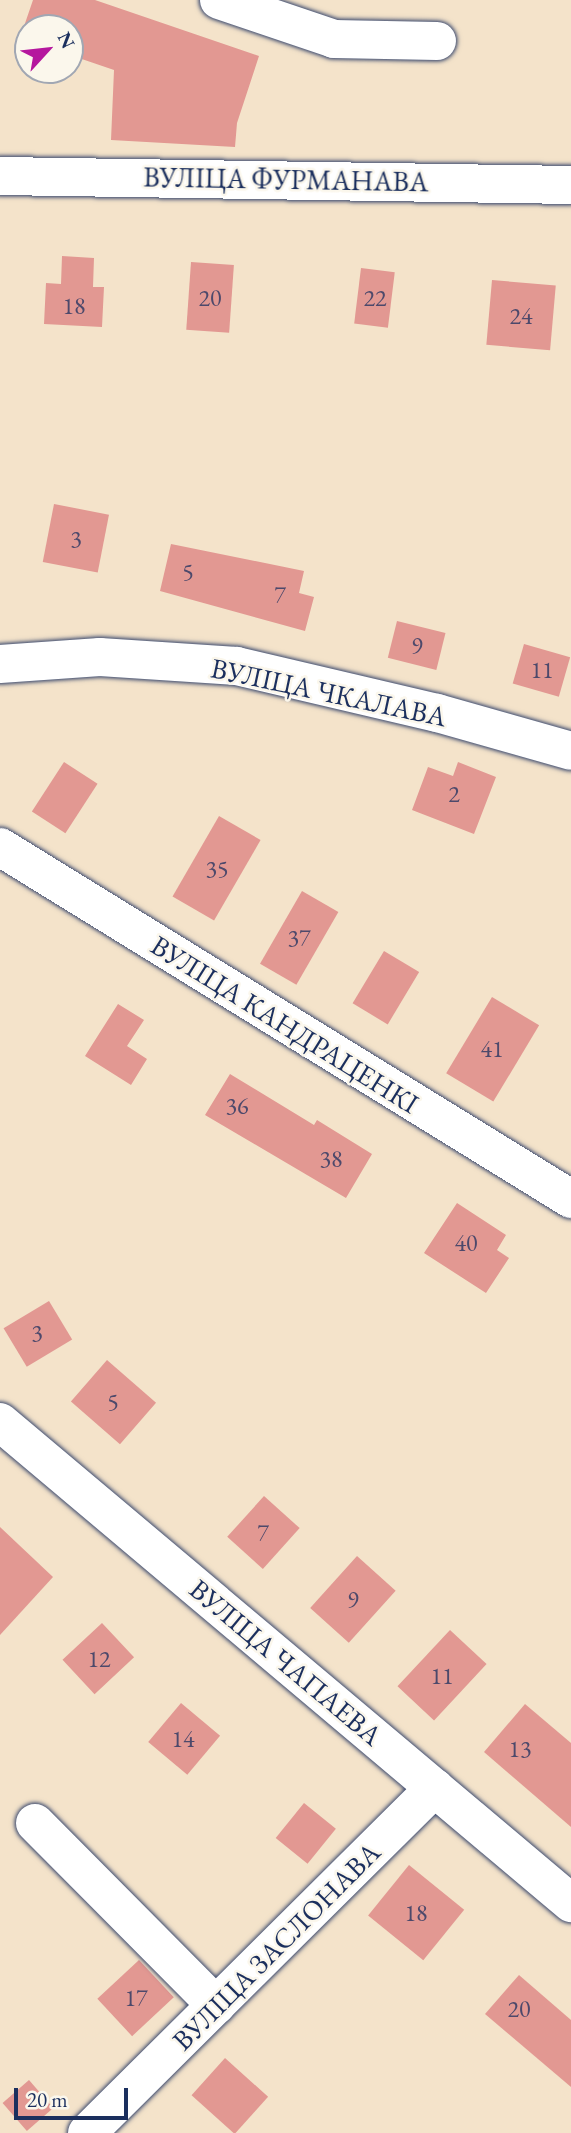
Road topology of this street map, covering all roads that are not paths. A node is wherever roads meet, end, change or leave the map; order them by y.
1 (219, 0) edge
2 (298, 13) edge
3 (438, 41) dead end
4 (0, 176) edge
5 (571, 185) edge
6 (0, 664) edge
7 (571, 751) edge
8 (0, 847) edge
9 (571, 1199) edge
10 (0, 1422) edge
11 (435, 1788) junction
12 (35, 1824) dead end
13 (571, 1903) edge
14 (216, 2005) junction
15 (87, 2133) edge

1 - 2 street
2 - 3 street
4 - 5 street, ВУЛІЦА ФУРМАНАВА
6 - 7 street, ВУЛІЦА ЧКАЛАВА
8 - 9 street, ВУЛІЦА КАНДРАЦЕНКІ
10 - 11 street, ВУЛІЦА ЧАПАЕВА
11 - 13 street, ВУЛІЦА ЧАПАЕВА
11 - 14 street, ВУЛІЦА ЗАСЛОНАВА
12 - 14 street
14 - 15 street, ВУЛІЦА ЗАСЛОНАВА

